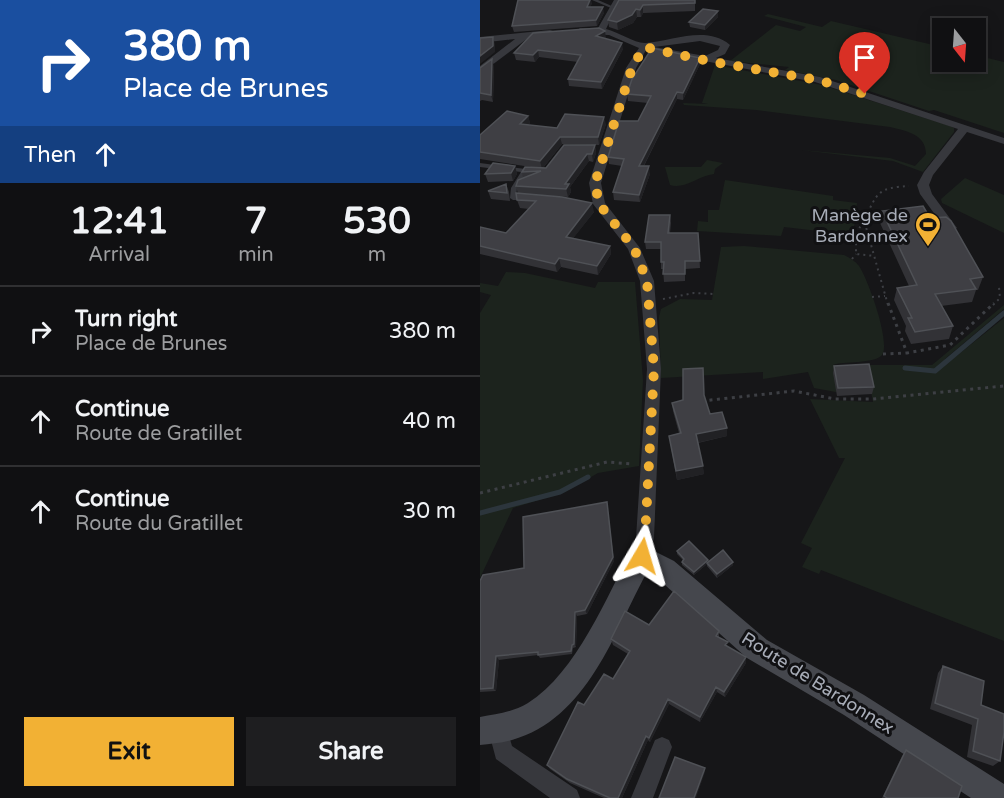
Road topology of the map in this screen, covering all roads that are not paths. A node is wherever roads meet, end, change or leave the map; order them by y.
1 (594, 0) edge
2 (615, 3) edge
3 (602, 29) junction
4 (525, 36) junction
5 (480, 40) edge
6 (644, 47) junction
7 (704, 60) junction
8 (480, 71) edge
9 (965, 128) junction
10 (1004, 141) edge
11 (480, 165) edge
12 (525, 170) junction
13 (534, 171) edge
14 (532, 200) edge
15 (951, 228) edge
16 (642, 556) junction
17 (486, 733) edge
18 (662, 747) dead end
19 (569, 798) edge
20 (642, 798) edge
21 (998, 798) edge

1 - 2 lane
2 - 3 street
3 - 4 street
3 - 6 street
4 - 5 street
4 - 8 street
6 - 7 street
6 - 7 street
6 - 16 street
7 - 9 street
9 - 10 street
9 - 15 street
11 - 12 lane
12 - 13 lane
12 - 14 lane
16 - 17 street
16 - 21 street, Route de Bardonnex
17 - 19 street
18 - 20 street

